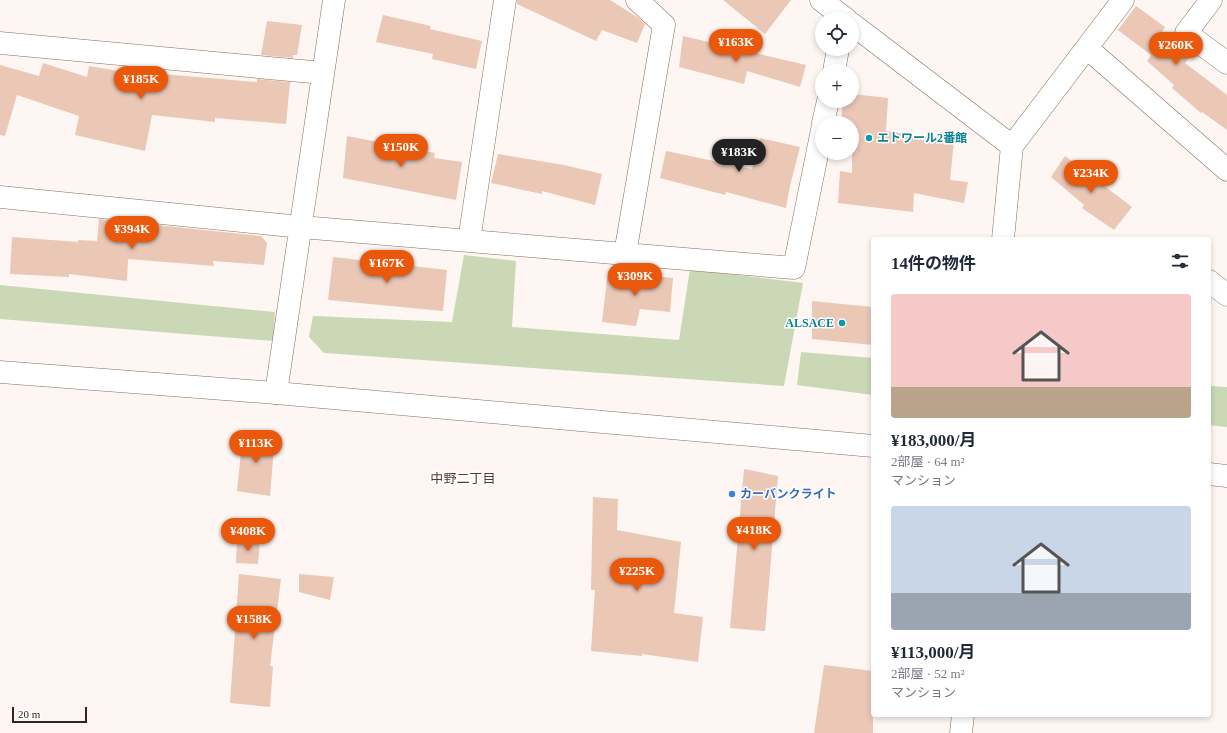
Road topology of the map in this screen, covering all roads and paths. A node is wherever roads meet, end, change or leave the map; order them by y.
1 (334, 0) edge
2 (505, 0) edge
3 (637, 0) edge
4 (822, 0) edge
5 (1123, 0) edge
6 (1211, 0) edge
7 (837, 12) edge
8 (859, 29) edge
9 (0, 43) edge
10 (1087, 48) junction
11 (1227, 63) edge
12 (323, 73) junction
13 (1012, 146) junction
14 (816, 160) edge
15 (1227, 170) edge
16 (0, 197) edge
17 (301, 227) junction
18 (1006, 237) edge
19 (469, 241) junction
20 (625, 254) junction
21 (1211, 283) edge
22 (1227, 295) edge
23 (0, 372) edge
24 (276, 393) junction
25 (871, 446) edge
26 (1211, 474) edge
27 (1227, 476) edge
28 (963, 717) edge
29 (961, 733) edge

1 - 12 street
2 - 19 street
3 - 20 street
4 - 7 street
5 - 10 street
6 - 11 street
8 - 13 street
9 - 12 street
10 - 13 street
10 - 15 street
12 - 17 street
13 - 18 street
14 - 20 street
16 - 17 street
17 - 19 street
17 - 24 street
19 - 20 street
21 - 22 street
23 - 24 street
24 - 25 street
26 - 27 street
28 - 29 street

